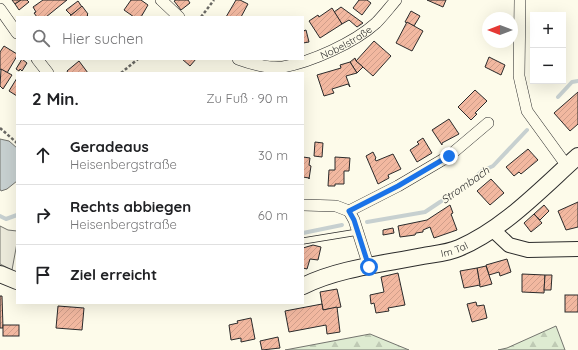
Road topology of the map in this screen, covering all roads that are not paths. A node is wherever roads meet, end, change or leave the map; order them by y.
1 (161, 0) edge
2 (396, 0) edge
3 (520, 0) edge
4 (0, 9) edge
5 (178, 16) edge
6 (16, 33) edge
7 (38, 60) edge
8 (240, 60) edge
9 (47, 72) edge
10 (488, 123) dead end
11 (572, 161) edge
12 (304, 205) edge
13 (349, 211) junction
14 (493, 230) junction
15 (358, 232) junction
16 (304, 240) edge
17 (578, 249) edge
18 (369, 267) junction
19 (0, 274) edge
20 (16, 281) edge
21 (304, 286) edge

1 - 5 street
2 - 8 street, Nobelstraße
3 - 11 street
4 - 6 street
7 - 9 street
10 - 13 street
11 - 14 main road, Im Tal
12 - 13 street
13 - 15 street
14 - 17 street
14 - 18 main road, Im Tal
15 - 16 lane
15 - 18 street
18 - 21 main road, Im Tal
19 - 20 main road

